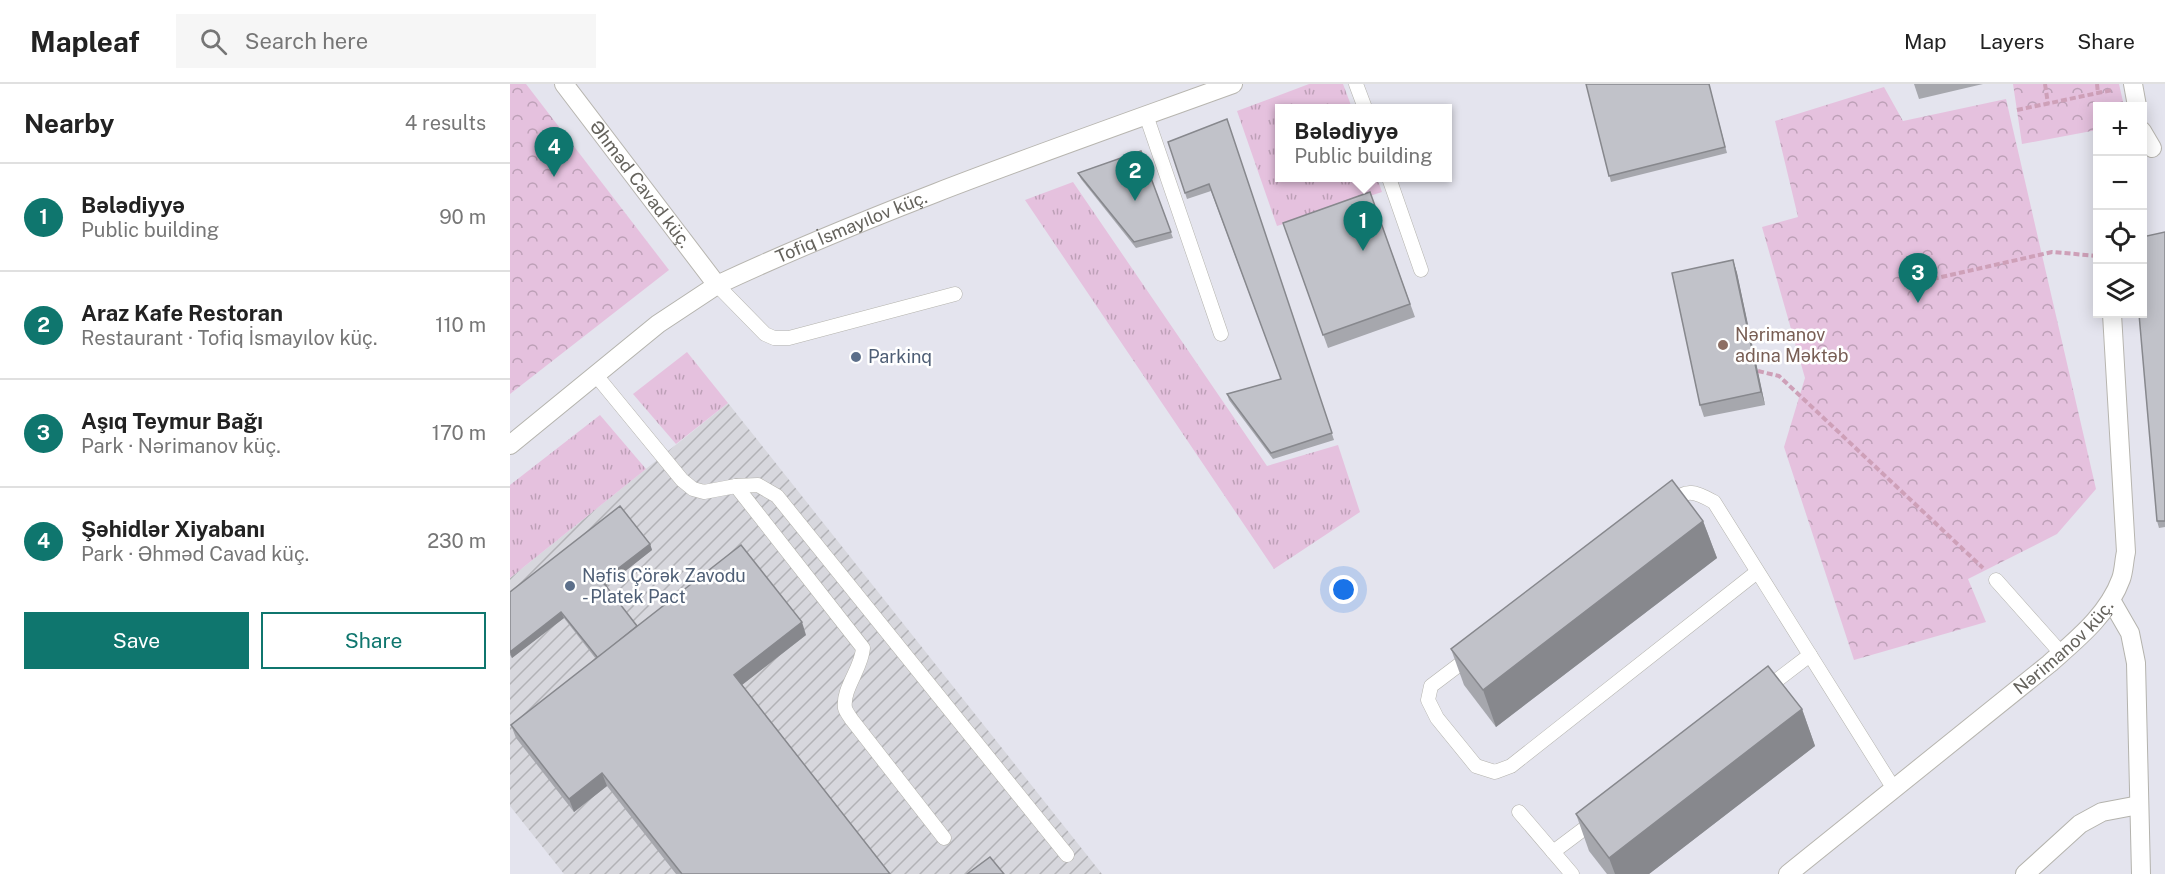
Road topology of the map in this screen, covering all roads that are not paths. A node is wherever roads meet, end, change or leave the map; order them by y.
1 (564, 84) edge
2 (1233, 84) edge
3 (1356, 84) edge
4 (2133, 85) edge
5 (2136, 102) edge
6 (1364, 104) edge
7 (1146, 115) junction
8 (1391, 182) edge
9 (1421, 270) dead end
10 (717, 285) junction
11 (955, 294) dead end
12 (2112, 318) edge
13 (1221, 334) dead end
14 (595, 374) junction
15 (510, 445) edge
16 (736, 486) junction
17 (1654, 514) edge
18 (1757, 572) junction
19 (1996, 580) road end
20 (2111, 600) junction
21 (1487, 643) edge
22 (2061, 652) junction
23 (1810, 655) junction
24 (1753, 699) edge
25 (1894, 789) junction
26 (2139, 805) junction
27 (1610, 808) edge
28 (1519, 812) dead end
29 (944, 838) dead end
30 (1553, 852) junction
31 (1067, 855) dead end
32 (1572, 874) edge
33 (1788, 874) edge
34 (2025, 874) edge
35 (2141, 874) edge

1 - 10 street, Əhməd Cavad küç.
2 - 7 street, Tofiq İsmayılov küç.
3 - 6 lane
4 - 5 street
7 - 10 street, Tofiq İsmayılov küç.
7 - 13 lane
8 - 9 lane
10 - 11 lane
10 - 14 street, Tofiq İsmayılov küç.
12 - 20 street, Nərimanov küç.
14 - 15 street, Tofiq İsmayılov küç.
14 - 16 lane
16 - 29 lane
16 - 31 lane
17 - 18 lane
18 - 21 lane
18 - 23 lane
19 - 22 lane
20 - 22 street, Nərimanov küç.
20 - 26 street
22 - 25 street, Nərimanov küç.
23 - 24 lane
23 - 25 lane
25 - 33 street, Nərimanov küç.
26 - 34 street
26 - 35 street
27 - 30 lane
28 - 30 lane
30 - 32 lane

